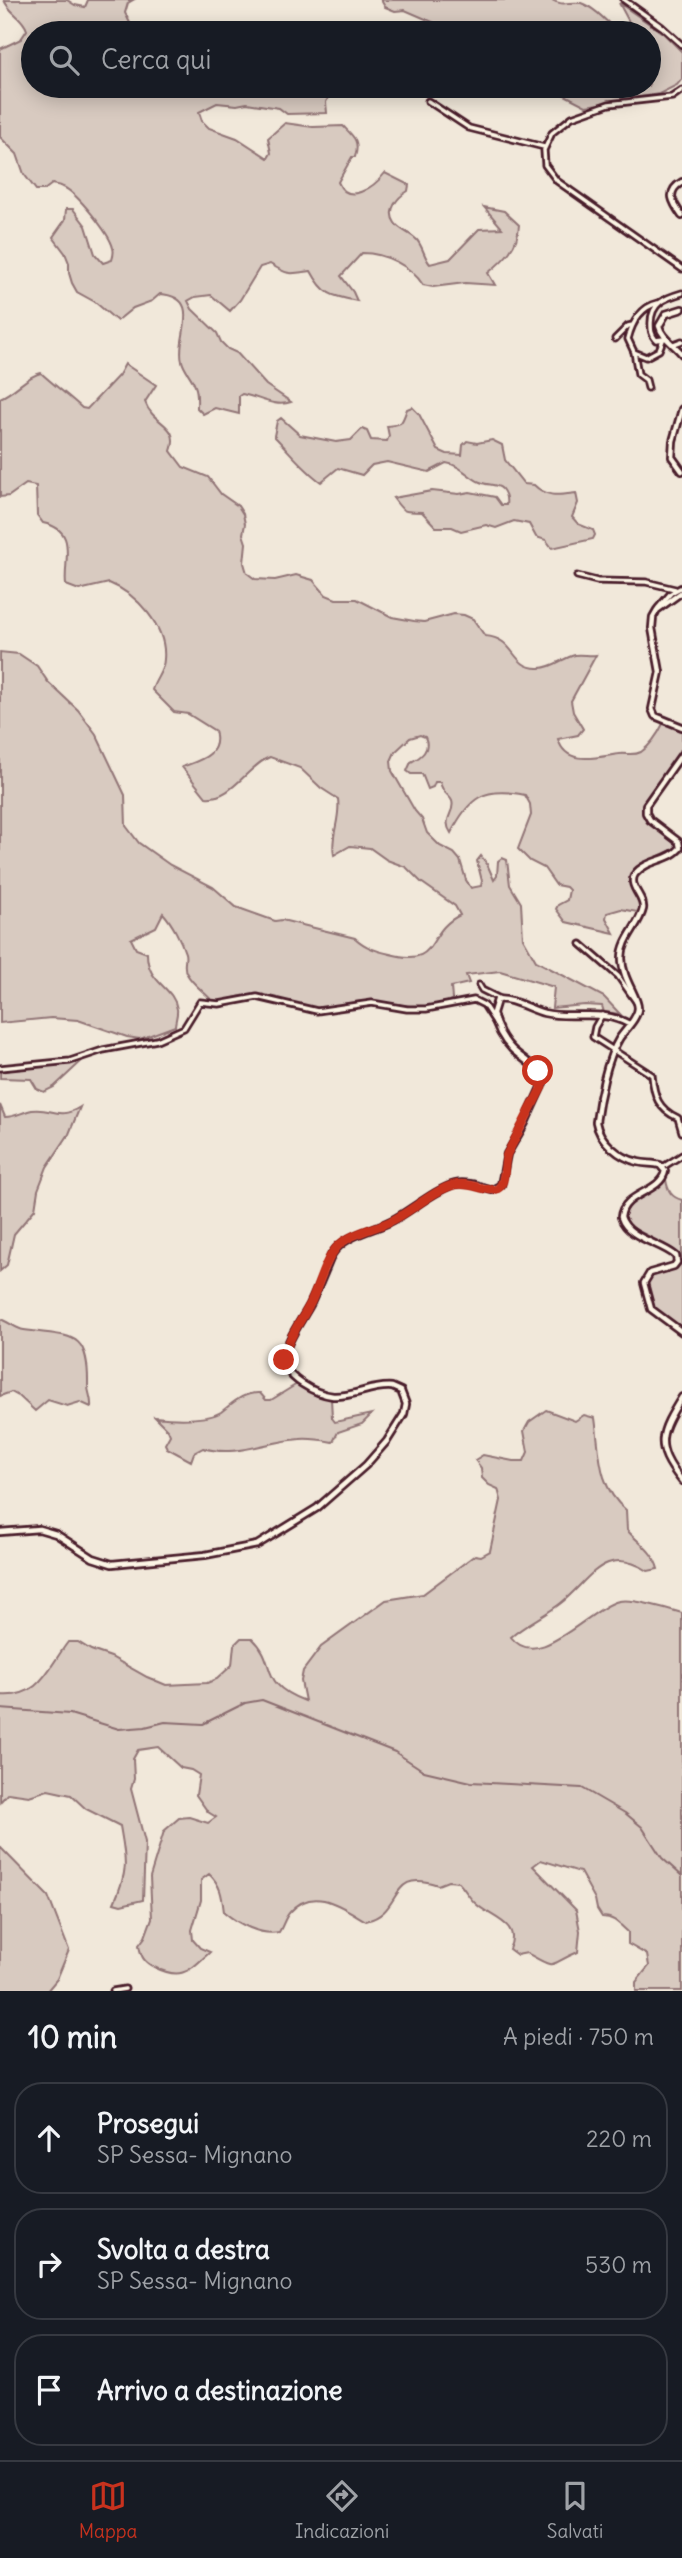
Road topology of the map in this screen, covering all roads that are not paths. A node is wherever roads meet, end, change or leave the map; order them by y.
1 (624, 0) edge
2 (654, 21) edge
3 (661, 26) edge
4 (682, 46) edge
5 (682, 90) edge
6 (428, 101) dead end
7 (544, 147) junction
8 (682, 182) edge
9 (682, 216) edge
10 (682, 269) edge
11 (682, 293) edge
12 (658, 303) junction
13 (682, 309) edge
14 (633, 325) junction
15 (615, 338) dead end
16 (664, 339) junction
17 (682, 341) edge
18 (674, 344) junction
19 (634, 352) junction
20 (682, 354) edge
21 (648, 388) dead end
22 (682, 409) edge
23 (682, 471) edge
24 (577, 576) dead end
25 (682, 587) edge
26 (676, 589) junction
27 (682, 592) edge
28 (657, 610) junction
29 (682, 727) edge
30 (682, 754) edge
31 (581, 944) dead end
32 (479, 985) dead end
33 (500, 999) junction
34 (637, 1003) junction
35 (603, 1015) junction
36 (496, 1023) junction
37 (629, 1024) junction
38 (613, 1050) junction
39 (0, 1068) edge
40 (682, 1132) edge
41 (682, 1155) edge
42 (663, 1167) junction
43 (682, 1332) edge
44 (682, 1397) edge
45 (682, 1481) edge
46 (0, 1532) edge
47 (125, 1989) dead end
48 (113, 1991) edge

1 - 2 street
3 - 4 street
5 - 7 street
6 - 7 street
7 - 10 street
8 - 9 street
11 - 12 street
12 - 14 street
12 - 16 street
13 - 16 street
14 - 15 street
14 - 19 street
16 - 18 street
16 - 19 street
17 - 18 street
18 - 20 street
19 - 21 street
22 - 23 street
24 - 26 street
25 - 26 street
26 - 28 street
27 - 28 street
28 - 29 street
30 - 34 street
31 - 34 street
32 - 33 street
33 - 35 street
33 - 36 street
34 - 37 street
35 - 37 street
35 - 38 street
36 - 39 street
36 - 46 street
37 - 38 street
38 - 40 street
38 - 42 street
41 - 42 street
42 - 43 street
44 - 45 street
47 - 48 street

